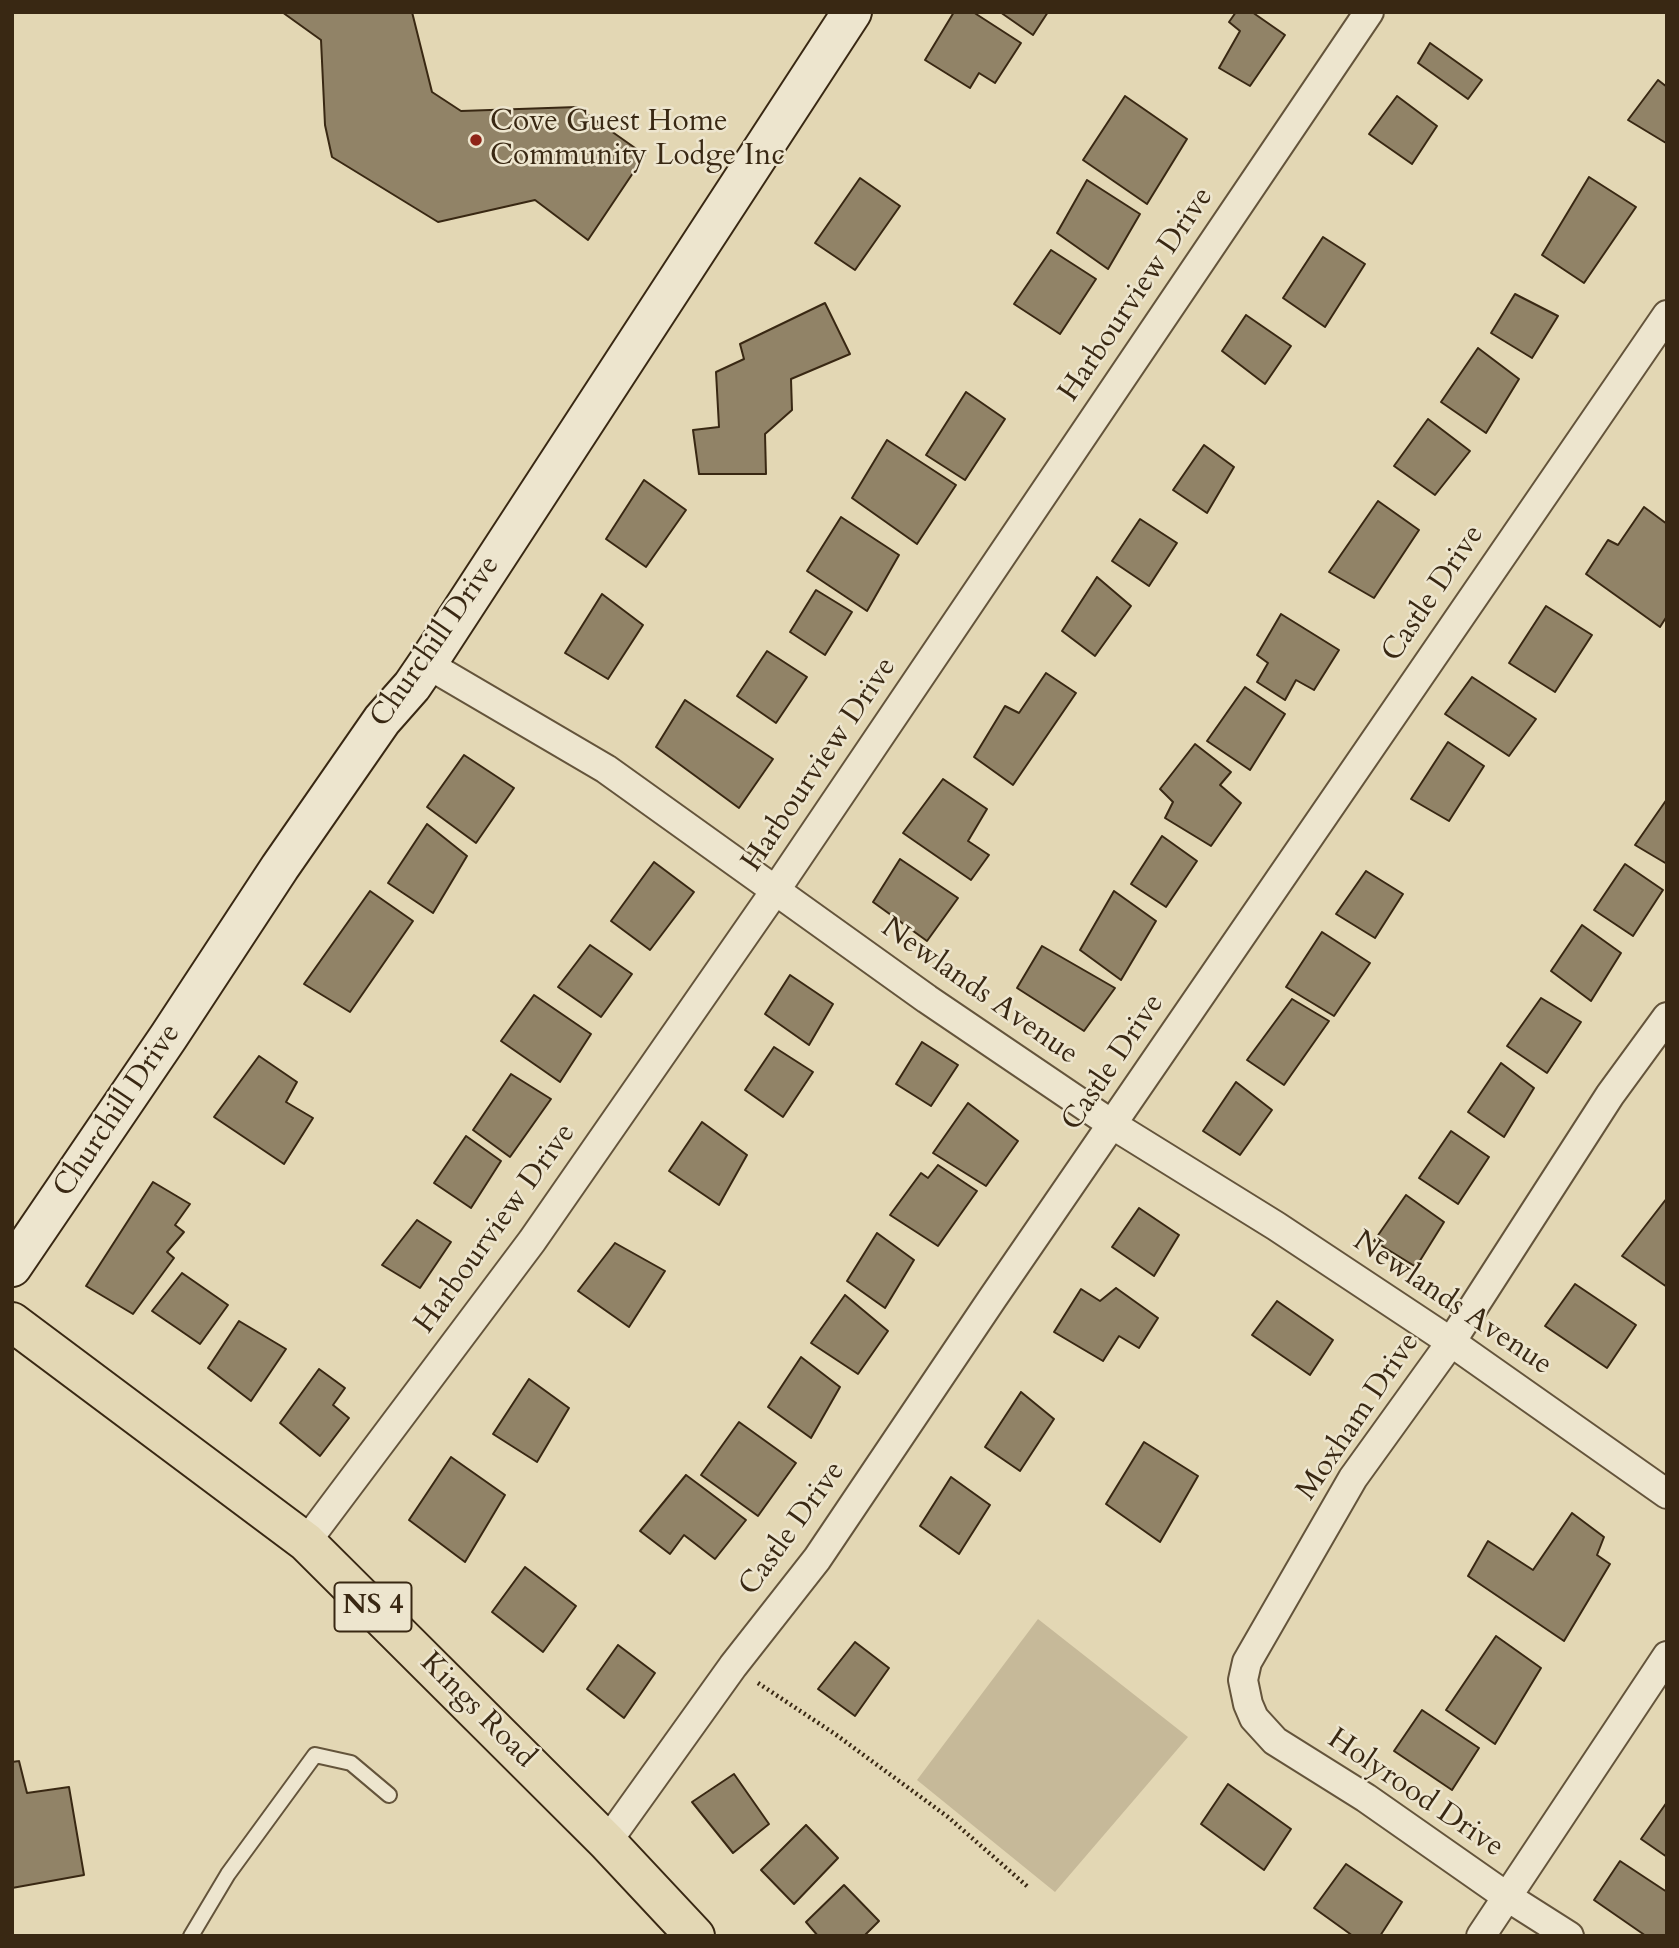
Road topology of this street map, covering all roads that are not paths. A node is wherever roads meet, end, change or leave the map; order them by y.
1 (852, 12) edge
2 (1369, 12) edge
3 (1667, 315) edge
4 (427, 664) junction
5 (775, 891) junction
6 (1667, 1017) edge
7 (1113, 1125) junction
8 (12, 1267) edge
9 (12, 1322) edge
10 (1451, 1342) junction
11 (1667, 1494) edge
12 (306, 1542) junction
13 (1667, 1656) edge
14 (1245, 1689) joint
15 (389, 1795) dead end
16 (607, 1842) junction
17 (1506, 1896) junction
18 (191, 1936) edge
19 (695, 1936) edge
20 (1481, 1936) edge
21 (1569, 1936) edge

1 - 4 street, Churchill Drive
2 - 5 street, Harbourview Drive
3 - 7 street, Castle Drive
4 - 5 street, Newlands Avenue
4 - 8 street, Churchill Drive
5 - 7 street, Newlands Avenue
5 - 12 street, Harbourview Drive
6 - 10 street, Moxham Drive
7 - 10 street, Newlands Avenue
7 - 16 street, Castle Drive
9 - 12 main road, Kings Road / NS 4
10 - 11 street, Newlands Avenue
10 - 14 street, Moxham Drive
12 - 16 main road, Kings Road / NS 4
13 - 17 street
14 - 17 street, Holyrood Drive
15 - 18 lane
16 - 19 main road, Kings Road / NS 4
17 - 20 street
17 - 21 street, Holyrood Drive

